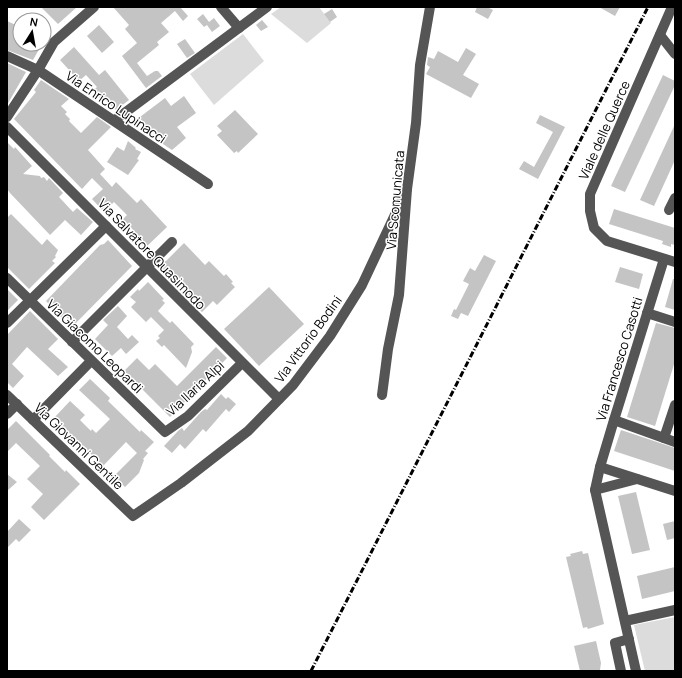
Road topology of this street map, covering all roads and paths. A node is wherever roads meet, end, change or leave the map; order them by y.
1 (221, 7) edge
2 (267, 7) edge
3 (430, 7) edge
4 (672, 7) edge
5 (87, 9) edge
6 (239, 28) junction
7 (660, 35) junction
8 (675, 54) edge
9 (7, 56) edge
10 (38, 70) junction
11 (7, 117) edge
12 (115, 120) junction
13 (7, 126) edge
14 (208, 184) dead end
15 (408, 189) junction
16 (675, 198) edge
17 (669, 210) dead end
18 (106, 226) junction
19 (172, 242) dead end
20 (664, 259) junction
21 (675, 262) edge
22 (146, 267) junction
23 (7, 278) edge
24 (29, 300) junction
25 (647, 313) junction
26 (675, 322) edge
27 (7, 323) edge
28 (72, 342) junction
29 (91, 361) junction
30 (242, 363) junction
31 (7, 395) edge
32 (382, 395) dead end
33 (279, 399) junction
34 (17, 404) junction
35 (675, 405) edge
36 (7, 414) edge
37 (33, 420) junction
38 (614, 420) junction
39 (165, 432) joint
40 (664, 438) junction
41 (675, 442) edge
42 (600, 467) junction
43 (637, 479) junction
44 (595, 490) junction
45 (675, 492) edge
46 (133, 516) joint
47 (675, 610) edge
48 (625, 621) junction
49 (629, 640) junction
50 (621, 671) edge
51 (636, 671) edge

1 - 6 street
2 - 6 street
3 - 15 street, Via Scomunicata
4 - 7 street, Viale delle Querce
5 - 10 street
6 - 12 street
7 - 8 street
7 - 20 street, Viale delle Querce
9 - 10 street, Via Enrico Lupinacci
10 - 11 street
10 - 12 street, Via Enrico Lupinacci
12 - 14 street, Via Enrico Lupinacci
13 - 18 street, Via Salvatore Quasimodo
15 - 32 street, Via Scomunicata
15 - 33 street, Via Vittorio Bodini
16 - 17 street
18 - 22 street, Via Salvatore Quasimodo
18 - 24 street
19 - 22 street
20 - 21 street, Viale delle Querce
20 - 25 street, Via Francesco Casotti
22 - 28 street
22 - 30 street, Via Salvatore Quasimodo
23 - 24 street, Via Giacomo Leopardi
24 - 27 street
24 - 28 street, Via Giacomo Leopardi
25 - 26 street
25 - 38 street, Via Francesco Casotti
28 - 29 street, Via Giacomo Leopardi
29 - 37 street
29 - 39 street, Via Giacomo Leopardi
30 - 33 street, Via Salvatore Quasimodo
30 - 39 street, Via Ilaria Alpi
31 - 34 street, Via Giovanni Gentile
33 - 46 street, Via Vittorio Bodini
34 - 36 street
34 - 37 street, Via Giovanni Gentile
35 - 40 street
37 - 46 street, Via Giovanni Gentile
38 - 40 street
38 - 42 street, Via Francesco Casotti
40 - 41 street
42 - 43 street
42 - 44 street, Via Francesco Casotti
43 - 44 street
43 - 45 street
44 - 48 street, Via Francesco Casotti
47 - 48 street
48 - 49 street, Via Francesco Casotti
49 - 50 street
49 - 51 street, Via Francesco Casotti

